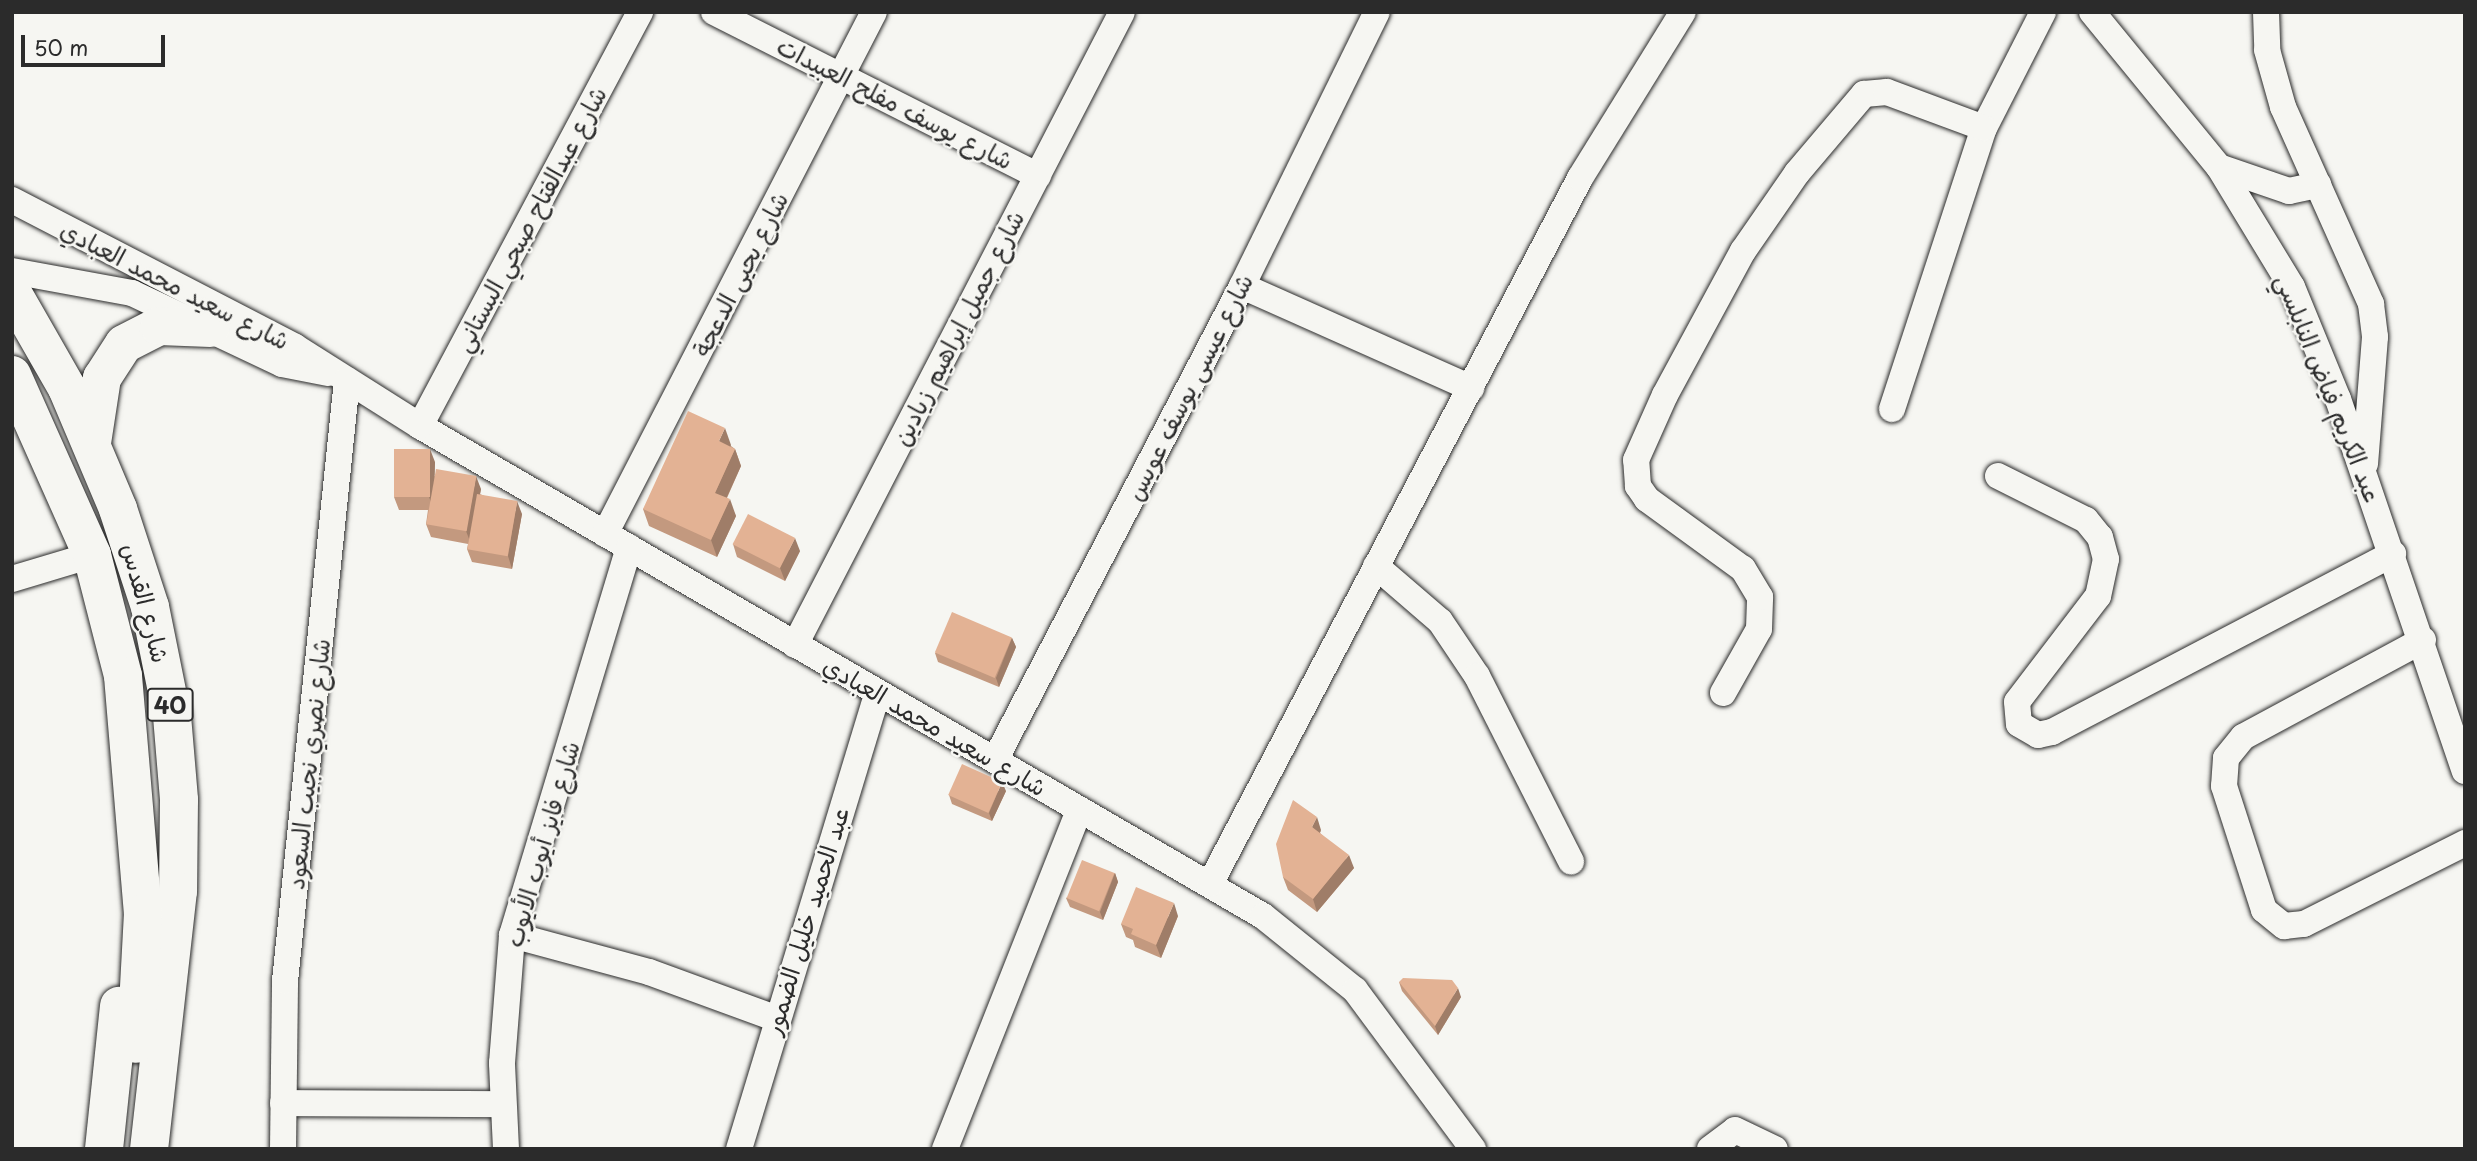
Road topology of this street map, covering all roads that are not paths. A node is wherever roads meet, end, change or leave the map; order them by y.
1 (640, 12) edge
2 (714, 12) edge
3 (874, 12) edge
4 (1122, 12) edge
5 (1377, 12) edge
6 (1683, 12) edge
7 (2043, 12) edge
8 (2092, 12) edge
9 (2266, 12) edge
10 (844, 74) junction
11 (1983, 128) junction
12 (2219, 167) junction
13 (1038, 176) junction
14 (2318, 185) junction
15 (12, 200) edge
16 (12, 271) edge
17 (1242, 286) junction
18 (12, 292) edge
19 (211, 328) junction
20 (12, 375) edge
21 (342, 377) junction
22 (1471, 388) junction
23 (22, 404) edge
24 (1892, 409) dead end
25 (420, 426) junction
26 (92, 443) junction
27 (2364, 473) junction
28 (1998, 476) dead end
29 (605, 534) junction
30 (629, 547) junction
31 (2393, 554) junction
32 (92, 555) junction
33 (1376, 566) junction
34 (12, 579) edge
35 (2423, 640) junction
36 (794, 645) junction
37 (1723, 693) dead end
38 (877, 694) junction
39 (172, 716) junction
40 (128, 725) junction
41 (995, 760) junction
42 (2465, 771) edge
43 (1079, 810) junction
44 (2465, 843) edge
45 (1571, 861) dead end
46 (1210, 884) junction
47 (143, 914) junction
48 (512, 935) junction
49 (775, 1018) junction
50 (283, 1103) junction
51 (501, 1104) junction
52 (104, 1149) edge
53 (126, 1149) edge
54 (149, 1149) edge
55 (283, 1149) edge
56 (506, 1149) edge
57 (739, 1149) edge
58 (945, 1149) edge
59 (1474, 1149) edge
60 (1710, 1149) edge
61 (1775, 1149) edge

1 - 25 street, شارع عبدالفتاح صبحي البستاني
2 - 10 street, شارع يوسف مفلح العبيدات
3 - 10 street, شارع يحيى الدعجة
4 - 13 street, شارع جميل إبراهيم زيادين
5 - 17 street, شارع عيسى يوسف عويس
6 - 22 street
7 - 11 street
8 - 12 street, عبد الكريم فياض النابلسي
9 - 14 street
10 - 13 street, شارع يوسف مفلح العبيدات
10 - 29 street, شارع يحيى الدعجة
11 - 24 street
11 - 37 street
12 - 14 street
12 - 27 street, عبد الكريم فياض النابلسي
13 - 36 street, شارع جميل إبراهيم زيادين
14 - 27 street
15 - 21 street, شارع سعيد محمد العبادي
16 - 19 street, شارع سعيد محمد العبادي
17 - 22 street
17 - 41 street, شارع عيسى يوسف عويس
18 - 26 highway, شارع القدس / 40
19 - 21 street, شارع سعيد محمد العبادي
19 - 26 highway
20 - 23 highway, شارع القدس / 40
21 - 25 street, شارع سعيد محمد العبادي
21 - 50 street, شارع نصري نجيب السعود
22 - 33 street
23 - 32 highway, شارع القدس / 40
25 - 29 street, شارع سعيد محمد العبادي
26 - 39 highway, شارع القدس / 40
27 - 31 street, عبد الكريم فياض النابلسي
28 - 31 street
29 - 30 street, شارع سعيد محمد العبادي
30 - 36 street, شارع سعيد محمد العبادي
30 - 48 street, شارع فايز أيوب الأيوب
31 - 35 street, عبد الكريم فياض النابلسي
32 - 34 street
32 - 40 highway, شارع القدس / 40
33 - 45 street
33 - 46 street
35 - 42 street, عبد الكريم فياض النابلسي
35 - 44 street
36 - 38 street, شارع سعيد محمد العبادي
38 - 41 street, شارع سعيد محمد العبادي
38 - 49 street, عبد الحميد خليل الضمور
39 - 40 highway
39 - 54 highway, شارع القدس / 40
40 - 47 highway, شارع القدس / 40
41 - 43 street, شارع سعيد محمد العبادي
43 - 46 street, شارع سعيد محمد العبادي
43 - 58 street
46 - 59 street, شارع سعيد محمد العبادي
47 - 52 highway
47 - 53 highway, شارع القدس / 40
48 - 49 street
48 - 51 street, شارع فايز أيوب الأيوب
49 - 57 street, عبد الحميد خليل الضمور
50 - 51 street
50 - 55 street, شارع نصري نجيب السعود
51 - 56 street, شارع فايز أيوب الأيوب
60 - 61 street

